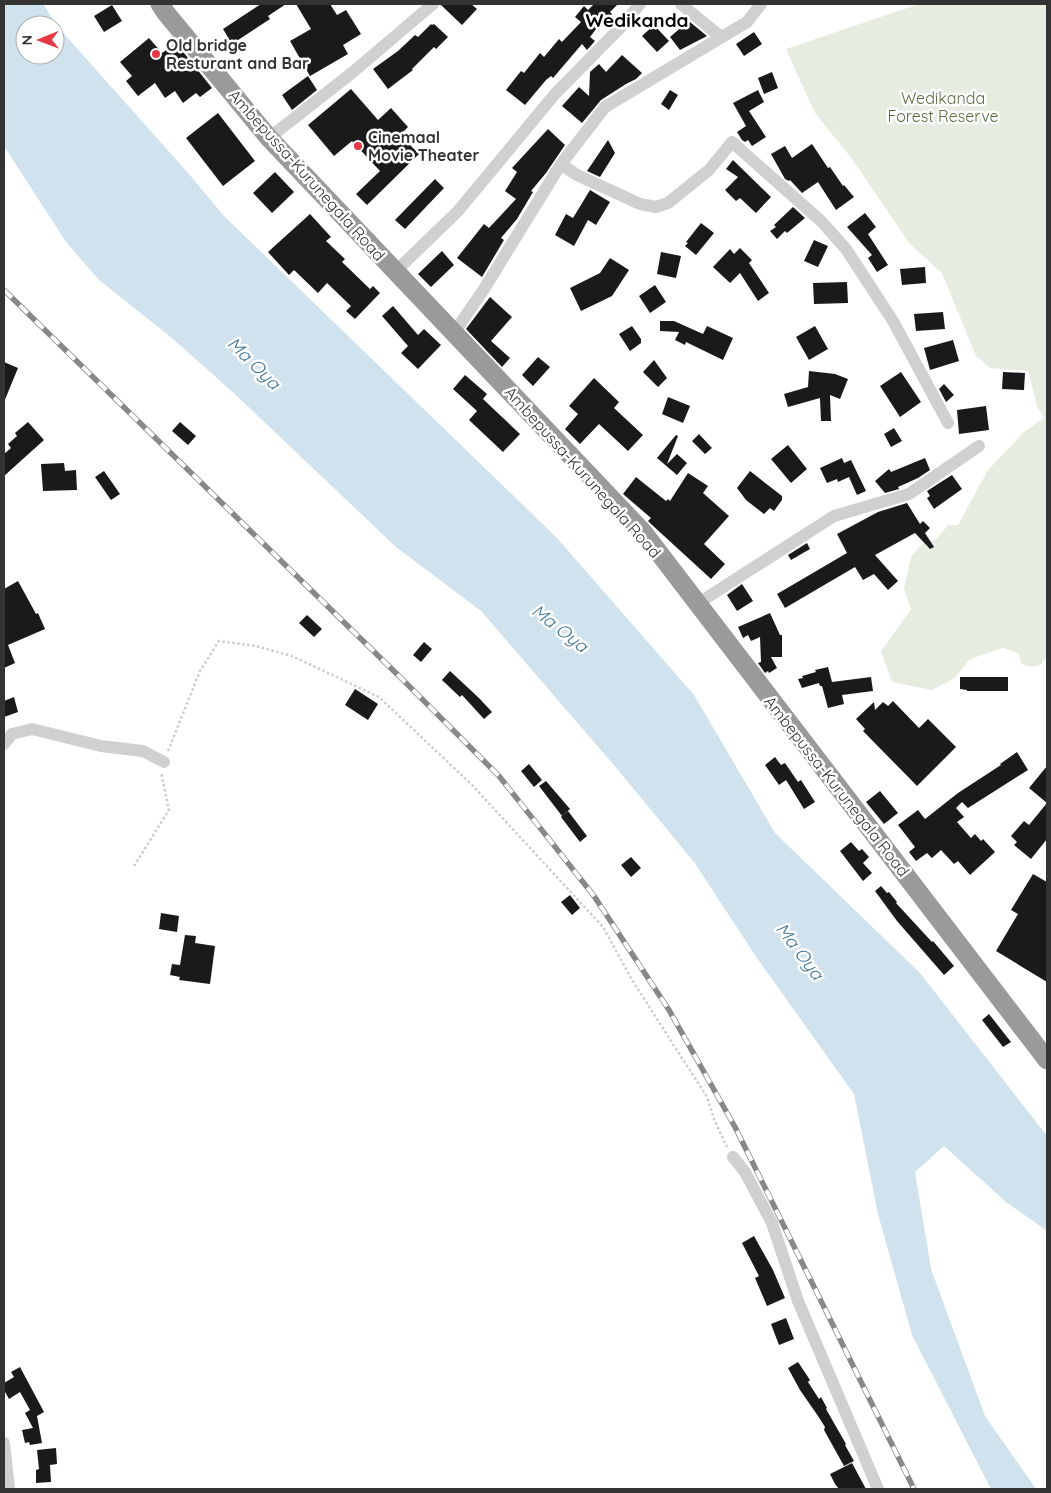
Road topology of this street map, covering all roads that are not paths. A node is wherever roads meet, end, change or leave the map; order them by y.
1 (160, 4) edge
2 (433, 4) edge
3 (640, 4) edge
4 (681, 4) edge
5 (761, 4) edge
6 (721, 37) junction
7 (270, 138) junction
8 (561, 164) junction
9 (396, 271) junction
10 (454, 333) junction
11 (948, 422) dead end
12 (979, 446) dead end
13 (697, 604) junction
14 (4, 744) edge
15 (164, 762) road end
16 (1047, 1060) edge
17 (733, 1157) road end
18 (4, 1443) edge
19 (9, 1489) edge
20 (878, 1489) edge

1 - 7 highway, Ambepussa-Kurunegala Road
2 - 7 street
3 - 9 street
4 - 6 street
5 - 6 street
6 - 8 street
7 - 9 highway, Ambepussa-Kurunegala Road
8 - 10 street
8 - 11 street
9 - 10 highway, Ambepussa-Kurunegala Road
10 - 13 highway, Ambepussa-Kurunegala Road
12 - 13 street
13 - 16 highway, Ambepussa-Kurunegala Road
14 - 15 street
17 - 20 street
18 - 19 street

